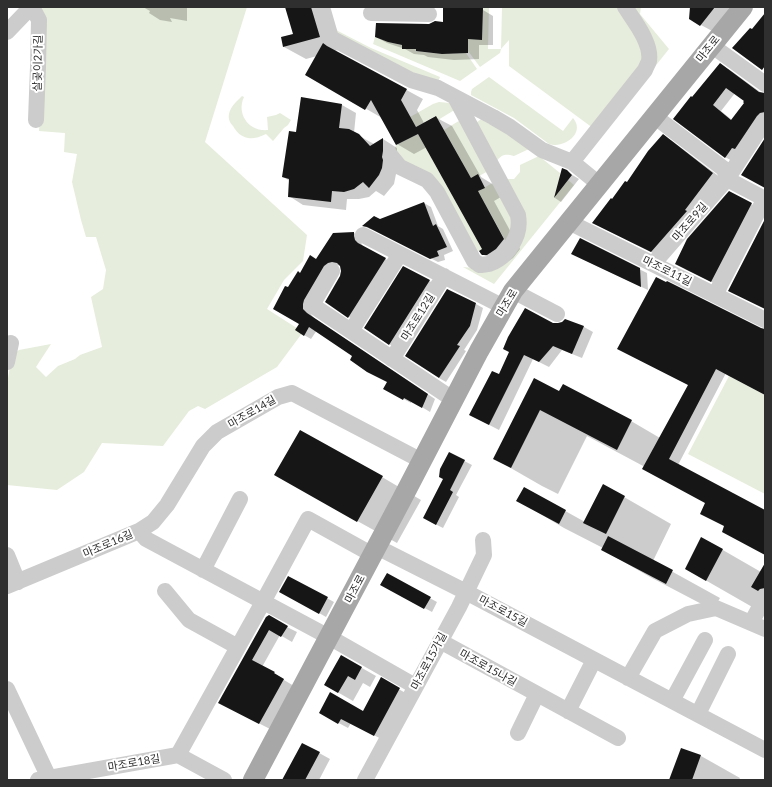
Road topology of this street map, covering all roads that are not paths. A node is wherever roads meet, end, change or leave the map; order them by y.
1 (31, 7) edge
2 (322, 7) edge
3 (625, 7) edge
4 (742, 7) edge
5 (372, 13) dead end
6 (7, 14) edge
7 (429, 14) dead end
8 (7, 32) edge
9 (711, 45) junction
10 (765, 84) edge
11 (456, 99) junction
12 (654, 116) junction
13 (36, 120) dead end
14 (765, 121) edge
15 (391, 156) dead end
16 (572, 162) junction
17 (726, 179) junction
18 (599, 184) junction
19 (763, 194) edge
20 (569, 222) junction
21 (363, 235) dead end
22 (400, 254) junction
23 (653, 264) junction
24 (332, 271) dead end
25 (444, 276) junction
26 (715, 295) junction
27 (509, 299) junction
28 (557, 314) dead end
29 (765, 320) edge
30 (351, 331) junction
31 (11, 343) dead end
32 (392, 359) junction
33 (7, 362) edge
34 (454, 400) junction
35 (422, 460) junction
36 (240, 499) dead end
37 (139, 531) junction
38 (482, 540) dead end
39 (375, 551) junction
40 (7, 555) edge
41 (203, 570) junction
42 (12, 584) edge
43 (165, 592) dead end
44 (466, 592) junction
45 (765, 597) edge
46 (263, 602) junction
47 (758, 626) edge
48 (329, 637) junction
49 (705, 640) dead end
50 (440, 641) junction
51 (238, 647) junction
52 (728, 654) dead end
53 (594, 660) junction
54 (628, 678) junction
55 (416, 686) junction
56 (7, 689) edge
57 (537, 694) junction
58 (672, 701) junction
59 (568, 711) junction
60 (698, 714) junction
61 (518, 733) dead end
62 (618, 738) dead end
63 (765, 750) edge
64 (178, 755) junction
65 (46, 779) edge
66 (224, 780) edge
67 (253, 780) edge
68 (365, 780) edge

1 - 6 street
1 - 8 street
1 - 13 street, 살곶이2가길
2 - 11 street
3 - 16 street
4 - 9 main road, 마조로
5 - 7 street
9 - 10 street
9 - 12 main road, 마조로
11 - 15 street
11 - 16 street
12 - 17 street
12 - 18 main road, 마조로
14 - 17 street, 마조로9길
16 - 18 street
17 - 19 street
17 - 23 street, 마조로9길
18 - 20 main road, 마조로
19 - 26 street
20 - 23 street, 마조로11길
20 - 27 main road, 마조로
21 - 22 street
22 - 25 street
22 - 30 street
23 - 26 street, 마조로11길
24 - 30 street
25 - 27 street
25 - 32 street, 마조로12길
26 - 29 street, 마조로11길
27 - 28 street
27 - 34 main road, 마조로
30 - 32 street
31 - 33 street
32 - 34 street
34 - 35 main road, 마조로
35 - 37 street, 마조로14길
35 - 39 main road, 마조로
36 - 41 street
37 - 41 street, 마조로16길
37 - 42 street, 마조로16길
38 - 44 street, 마조로15가길
39 - 44 street, 마조로15길
39 - 46 street
39 - 48 main road, 마조로
40 - 42 street
41 - 46 street, 마조로16길
43 - 51 street
44 - 50 street, 마조로15가길
44 - 53 street, 마조로15길
45 - 47 street
46 - 48 street, 마조로16길
46 - 51 street
47 - 54 street
48 - 55 street
48 - 67 main road, 마조로
49 - 58 street
50 - 55 street, 마조로15가길
50 - 57 street, 마조로15나길
51 - 64 street
52 - 60 street
53 - 54 street, 마조로15길
53 - 59 street
54 - 58 street, 마조로15길
55 - 68 street, 마조로15가길
56 - 65 street
57 - 59 street, 마조로15나길
57 - 61 street
58 - 60 street, 마조로15길
59 - 62 street, 마조로15나길
60 - 63 street, 마조로15길
64 - 65 street, 마조로18길
64 - 66 street

